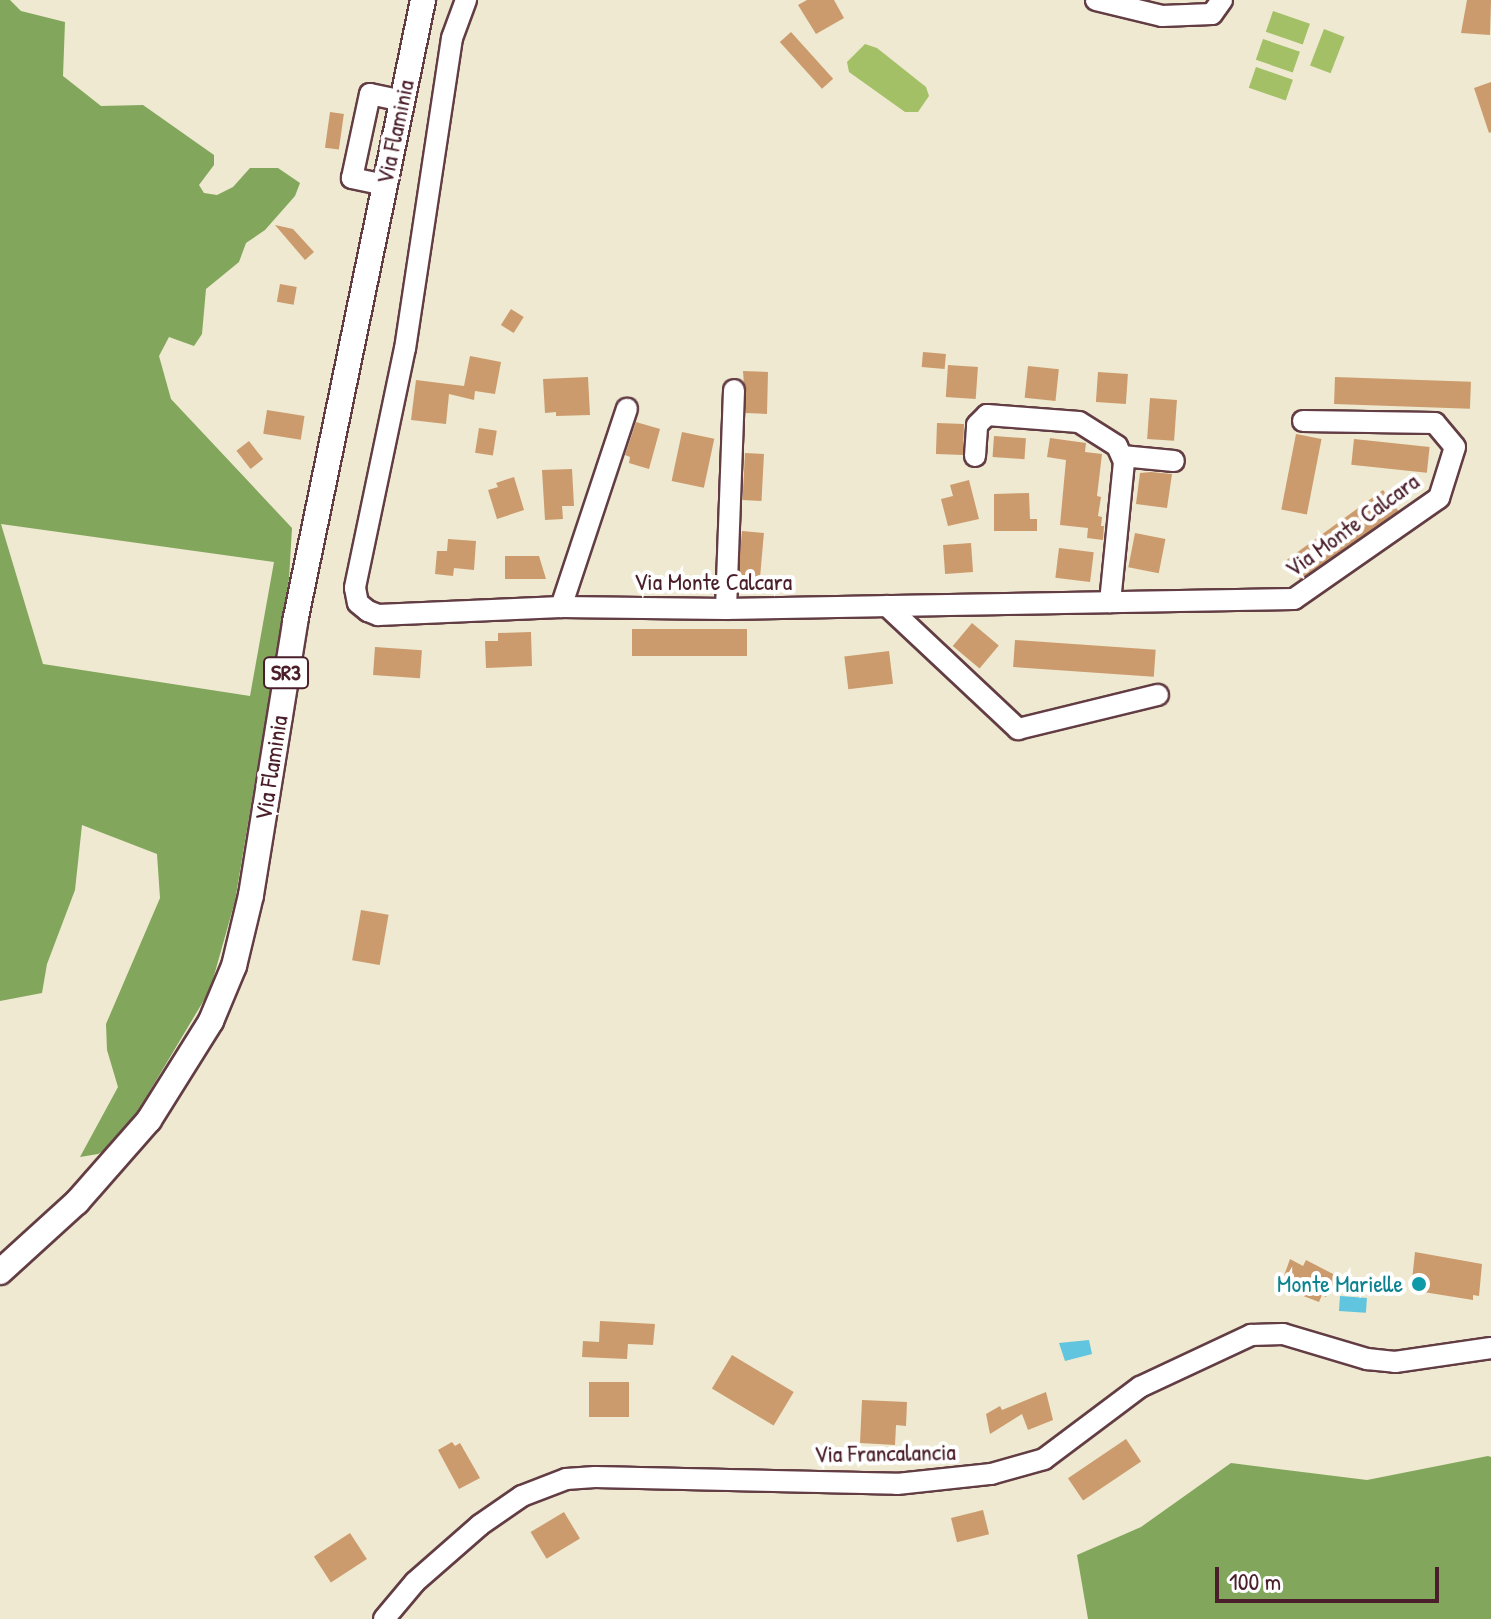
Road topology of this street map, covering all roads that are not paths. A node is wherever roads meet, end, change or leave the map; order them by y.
1 (423, 0) edge
2 (466, 0) edge
3 (1096, 0) edge
4 (1222, 0) edge
5 (402, 101) junction
6 (385, 185) junction
7 (734, 390) dead end
8 (627, 409) dead end
9 (1303, 421) dead end
10 (975, 456) dead end
11 (1122, 456) junction
12 (1174, 461) dead end
13 (1110, 602) junction
14 (887, 606) junction
15 (561, 607) junction
16 (726, 609) junction
17 (1158, 695) dead end
18 (0, 1272) edge
19 (1491, 1348) edge
20 (384, 1619) edge

1 - 5 main road, Via Flaminia / SR3
2 - 15 street, Via Monte Calcara
3 - 4 street
5 - 6 main road, Via Flaminia / SR3
5 - 6 street
6 - 18 main road, Via Flaminia / SR3
7 - 16 street
8 - 15 street
9 - 13 street, Via Monte Calcara
10 - 11 street
11 - 12 street
11 - 13 street
13 - 14 street, Via Monte Calcara
14 - 16 street, Via Monte Calcara
14 - 17 street
15 - 16 street, Via Monte Calcara
19 - 20 street, Via Francalancia

